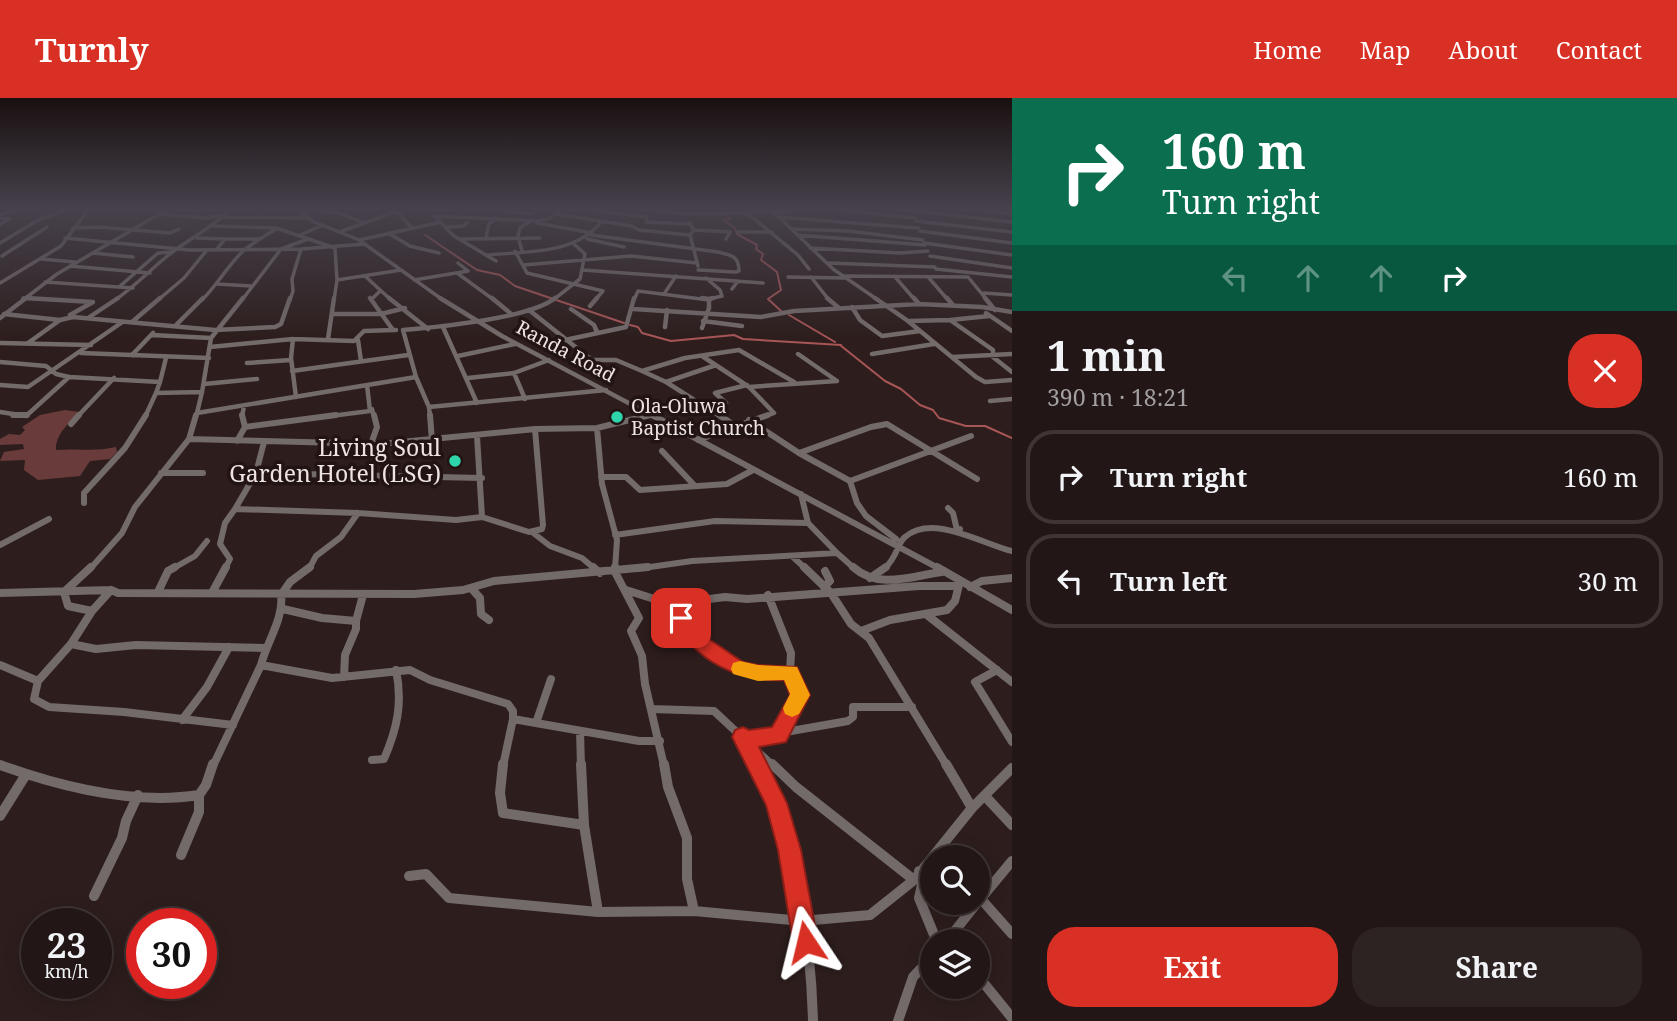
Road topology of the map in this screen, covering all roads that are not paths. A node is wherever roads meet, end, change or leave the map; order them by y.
1 (51, 252) edge
2 (172, 252) edge
3 (173, 252) edge
4 (205, 252) edge
5 (242, 252) edge
6 (279, 252) edge
7 (300, 252) edge
8 (336, 252) edge
9 (376, 252) edge
10 (481, 252) edge
11 (507, 252) edge
12 (516, 252) edge
13 (559, 252) edge
14 (583, 252) edge
15 (693, 252) edge
16 (705, 252) edge
17 (712, 252) edge
18 (792, 252) edge
19 (815, 252) edge
20 (883, 252) edge
21 (93, 253) joint
22 (929, 254) junction
23 (486, 255) junction
24 (133, 257) dead end
25 (702, 258) dead end
26 (40, 259) junction
27 (584, 259) junction
28 (496, 261) dead end
29 (564, 261) junction
30 (76, 262) junction
31 (458, 263) dead end
32 (828, 263) junction
33 (697, 264) junction
34 (523, 265) junction
35 (69, 266) junction
36 (1000, 266) junction
37 (935, 268) junction
38 (1012, 268) edge
39 (809, 269) dead end
40 (401, 270) junction
41 (583, 270) junction
42 (698, 270) junction
43 (136, 272) junction
44 (150, 273) junction
45 (457, 273) junction
46 (365, 276) junction
47 (676, 276) junction
48 (811, 276) junction
49 (697, 277) junction
50 (845, 277) junction
51 (1009, 277) edge
52 (706, 278) junction
53 (788, 278) dead end
54 (896, 278) junction
55 (929, 278) junction
56 (943, 278) junction
57 (337, 280) junction
58 (2, 281) edge
59 (414, 281) junction
60 (738, 281) junction
61 (44, 282) junction
62 (763, 283) dead end
63 (573, 284) junction
64 (217, 285) junction
65 (251, 286) junction
66 (119, 287) junction
67 (133, 288) junction
68 (732, 289) dead end
69 (379, 292) junction
70 (984, 293) junction
71 (664, 294) junction
72 (1012, 295) edge
73 (23, 298) junction
74 (709, 299) junction
75 (919, 304) junction
76 (953, 305) junction
77 (590, 306) dead end
78 (887, 306) junction
79 (852, 307) junction
80 (982, 307) junction
81 (405, 308) junction
82 (571, 309) dead end
83 (634, 309) junction
84 (839, 309) junction
85 (528, 310) junction
86 (667, 310) junction
87 (995, 310) junction
88 (706, 312) junction
89 (510, 313) junction
90 (1012, 313) edge
91 (334, 314) junction
92 (381, 314) junction
93 (2, 316) edge
94 (989, 316) junction
95 (63, 318) junction
96 (87, 319) junction
97 (476, 320) junction
98 (950, 320) junction
99 (908, 321) junction
100 (121, 322) junction
101 (131, 322) junction
102 (162, 325) junction
103 (174, 326) junction
104 (742, 326) dead end
105 (443, 327) junction
106 (665, 327) dead end
107 (428, 329) junction
108 (215, 330) junction
109 (393, 330) junction
110 (403, 330) junction
111 (920, 331) junction
112 (1012, 331) edge
113 (597, 332) junction
114 (152, 335) junction
115 (884, 336) junction
116 (211, 338) junction
117 (293, 339) junction
118 (328, 339) junction
119 (358, 340) junction
120 (565, 340) junction
121 (0, 343) edge
122 (516, 343) junction
123 (27, 344) junction
124 (935, 344) junction
125 (91, 345) junction
126 (210, 347) junction
127 (901, 348) junction
128 (82, 353) junction
129 (992, 353) junction
130 (798, 354) dead end
131 (872, 354) dead end
132 (1012, 354) edge
133 (132, 355) junction
134 (408, 355) junction
135 (458, 356) junction
136 (701, 356) junction
137 (952, 357) junction
138 (166, 358) junction
139 (209, 358) junction
140 (291, 359) junction
141 (549, 360) junction
142 (361, 361) junction
143 (0, 362) edge
144 (247, 363) dead end
145 (716, 365) junction
146 (53, 371) junction
147 (292, 371) junction
148 (642, 371) junction
149 (1012, 372) edge
150 (514, 373) junction
151 (69, 377) junction
152 (416, 377) junction
153 (114, 378) junction
154 (468, 378) junction
155 (257, 379) dead end
156 (1012, 380) edge
157 (160, 382) junction
158 (666, 382) junction
159 (794, 383) junction
160 (204, 384) junction
161 (0, 385) edge
162 (367, 385) junction
163 (748, 386) junction
164 (606, 390) junction
165 (202, 392) junction
166 (156, 393) junction
167 (296, 397) junction
168 (525, 399) junction
169 (1012, 399) edge
170 (990, 401) dead end
171 (477, 403) junction
172 (244, 406) junction
173 (429, 407) junction
174 (224, 409) junction
175 (372, 409) junction
176 (0, 412) edge
177 (714, 412) junction
178 (198, 413) junction
179 (242, 415) junction
180 (652, 415) junction
181 (749, 420) junction
182 (71, 424) dead end
183 (734, 425) junction
184 (245, 427) junction
185 (597, 428) junction
186 (535, 429) junction
187 (477, 436) junction
188 (971, 436) dead end
189 (189, 439) junction
190 (698, 440) junction
191 (237, 441) junction
192 (432, 441) junction
193 (264, 442) junction
194 (371, 444) junction
195 (932, 450) junction
196 (662, 451) dead end
197 (799, 453) junction
198 (753, 470) junction
199 (161, 473) junction
200 (203, 473) dead end
201 (256, 473) junction
202 (601, 477) junction
203 (482, 478) junction
204 (977, 479) dead end
205 (850, 481) junction
206 (694, 485) junction
207 (802, 494) junction
208 (84, 503) dead end
209 (948, 508) dead end
210 (235, 509) junction
211 (358, 513) junction
212 (482, 517) junction
213 (49, 519) dead end
214 (808, 523) junction
215 (542, 529) junction
216 (532, 532) junction
217 (615, 535) junction
218 (967, 535) junction
219 (544, 540) junction
220 (207, 541) dead end
221 (899, 543) junction
222 (0, 545) edge
223 (1012, 551) edge
224 (837, 553) junction
225 (793, 558) junction
226 (614, 572) junction
227 (825, 572) dead end
228 (942, 572) junction
229 (601, 573) junction
230 (870, 578) junction
231 (1012, 578) edge
232 (959, 584) junction
233 (970, 587) junction
234 (472, 589) junction
235 (111, 590) junction
236 (625, 590) junction
237 (828, 590) junction
238 (64, 592) junction
239 (158, 592) junction
240 (213, 592) junction
241 (0, 593) edge
242 (281, 595) junction
243 (363, 595) junction
244 (768, 596) junction
245 (670, 604) junction
246 (283, 609) junction
247 (1012, 610) edge
248 (92, 611) junction
249 (927, 615) junction
250 (489, 620) dead end
251 (356, 621) junction
252 (861, 631) junction
253 (71, 644) junction
254 (229, 646) junction
255 (265, 648) junction
256 (0, 664) edge
257 (261, 665) junction
258 (396, 670) junction
259 (998, 670) junction
260 (790, 672) junction
261 (344, 677) junction
262 (551, 679) dead end
263 (38, 681) junction
264 (1012, 682) edge
265 (912, 707) junction
266 (652, 709) junction
267 (513, 719) junction
268 (183, 720) junction
269 (536, 723) junction
270 (233, 725) junction
271 (580, 731) junction
272 (778, 735) junction
273 (744, 738) junction
274 (660, 741) junction
275 (1012, 742) edge
276 (372, 760) dead end
277 (0, 765) edge
278 (1012, 768) edge
279 (25, 776) junction
280 (138, 795) junction
281 (199, 795) junction
282 (985, 796) junction
283 (972, 808) junction
284 (0, 816) edge
285 (584, 825) junction
286 (1012, 825) edge
287 (181, 855) dead end
288 (1012, 861) edge
289 (409, 876) dead end
290 (917, 876) junction
291 (990, 888) edge
292 (94, 896) dead end
293 (694, 911) junction
294 (598, 912) junction
295 (990, 912) edge
296 (967, 915) edge
297 (802, 921) junction
298 (938, 929) edge
299 (955, 929) edge
300 (1012, 934) edge
301 (920, 970) edge
302 (990, 991) edge
303 (1012, 1018) edge
304 (813, 1021) edge
305 (898, 1021) edge

1 - 26 street
2 - 43 street
3 - 44 street
4 - 101 street
5 - 64 street
6 - 65 street
7 - 108 street
8 - 57 street
9 - 40 street, Randa Road
10 - 23 street
11 - 23 street
12 - 34 street
13 - 29 street
14 - 27 street
15 - 33 street
16 - 25 street
17 - 42 street
18 - 39 street
19 - 32 street
20 - 22 street
21 - 24 street
21 - 30 street
22 - 36 street
22 - 37 street
23 - 28 street
26 - 30 street
26 - 58 street
27 - 29 street
27 - 33 street
27 - 41 street
29 - 34 street
30 - 35 street
31 - 45 street
32 - 37 street
32 - 50 street
33 - 42 street
34 - 63 street
35 - 43 street
35 - 61 street
36 - 38 street
36 - 51 street
37 - 51 street
37 - 56 street
40 - 46 street
40 - 59 street, Randa Road
41 - 47 street
41 - 63 street
42 - 49 street
43 - 44 street
43 - 66 street
44 - 67 street
45 - 59 street
45 - 89 street
46 - 57 street
46 - 69 street
47 - 49 street
47 - 71 street
48 - 50 street
48 - 53 street
48 - 84 street
49 - 52 street
50 - 54 street
50 - 78 street
52 - 60 street
52 - 74 street
54 - 55 street
54 - 75 street
55 - 56 street
55 - 76 street
56 - 70 street
57 - 91 street
59 - 97 street, Randa Road
60 - 62 street
60 - 68 street
61 - 66 street
61 - 73 street
63 - 77 street
63 - 85 street
64 - 65 street
64 - 103 street
65 - 108 street
66 - 67 street
67 - 96 street
69 - 81 street
69 - 92 street
70 - 72 street
70 - 87 street
71 - 74 street
71 - 83 street
73 - 93 street
73 - 95 street
74 - 88 street
75 - 76 street
75 - 78 street
76 - 80 street
78 - 79 street
78 - 99 street
79 - 84 street
79 - 115 street
80 - 87 street
80 - 94 street
81 - 92 street
81 - 107 street
82 - 113 street
83 - 86 street
83 - 113 street
84 - 88 street
85 - 89 street
85 - 120 street
86 - 88 street
86 - 106 street
87 - 90 street
88 - 104 street
89 - 97 street
91 - 92 street
91 - 118 street
92 - 109 street
93 - 95 street
94 - 98 street
94 - 112 street
95 - 96 street
95 - 123 street
96 - 100 street
97 - 105 street
97 - 122 street, Randa Road
98 - 99 street
98 - 129 street
99 - 111 street
100 - 101 street
100 - 125 street
101 - 102 street
102 - 103 street
102 - 114 street
103 - 108 street
105 - 107 street
105 - 135 street
107 - 110 street
108 - 116 street
109 - 110 street
109 - 119 street
110 - 134 street
111 - 115 street
111 - 124 street
113 - 120 street
114 - 116 street
114 - 133 street
115 - 127 street
116 - 126 street
117 - 118 street
117 - 126 street
117 - 140 street
118 - 119 street
119 - 142 street
120 - 148 street
121 - 123 street
122 - 135 street
122 - 141 street, Randa Road
123 - 125 street
124 - 127 street
124 - 137 street
125 - 128 street
126 - 139 street
127 - 131 street
128 - 133 street
128 - 146 street
129 - 132 street
129 - 137 street
129 - 149 street
130 - 159 street
133 - 138 street
134 - 142 street
134 - 152 street
135 - 154 street
136 - 145 street
136 - 148 street
136 - 159 street
137 - 156 street
138 - 139 street
138 - 157 street
139 - 160 street
140 - 144 street
140 - 147 street
141 - 150 street
141 - 164 street, Randa Road
142 - 147 street
143 - 146 street
145 - 158 street
145 - 163 street
146 - 151 street
146 - 161 street
147 - 167 street
148 - 158 street
150 - 154 street
150 - 168 street
151 - 153 street
151 - 176 street
152 - 162 street
152 - 173 street
153 - 157 street
153 - 182 street
154 - 171 street
155 - 160 street
157 - 166 street
158 - 177 street
159 - 163 street
160 - 165 street
162 - 167 street
162 - 175 street
163 - 177 street
163 - 181 street
164 - 168 street
164 - 180 street, Randa Road
165 - 166 street
165 - 178 street
166 - 208 street
167 - 172 street
168 - 171 street
169 - 170 street
171 - 173 street
172 - 174 street
172 - 179 street
173 - 192 street
174 - 178 street
174 - 179 street
175 - 184 street
175 - 194 street
177 - 183 street
178 - 189 street
179 - 184 street
180 - 185 street
180 - 190 street, Randa Road
181 - 183 street
181 - 197 street
183 - 190 street
184 - 191 street
185 - 186 street
185 - 202 street
186 - 187 street
186 - 215 street
187 - 192 street
187 - 203 street
188 - 195 street
189 - 191 street
189 - 199 street
190 - 198 street, Randa Road
191 - 193 street
192 - 194 street
193 - 194 street
193 - 201 street
195 - 197 street
195 - 204 street
195 - 205 street
196 - 206 street
197 - 205 street
198 - 206 street
198 - 207 street, Randa Road
199 - 200 street
199 - 238 street
201 - 203 street
201 - 210 street
202 - 206 street
202 - 217 street
203 - 212 street
205 - 221 street
207 - 214 street
207 - 221 street, Randa Road
209 - 218 street
210 - 211 street
210 - 240 street
211 - 212 street
211 - 242 street
212 - 216 street
213 - 222 street
214 - 217 street
214 - 224 street
215 - 216 street
215 - 219 street
216 - 219 street
217 - 226 street
218 - 221 street
218 - 223 street
219 - 229 street
220 - 239 street
221 - 228 street, Randa Road
221 - 230 street
224 - 225 street
224 - 230 street
225 - 226 street
225 - 237 street
226 - 229 street
226 - 236 street
227 - 237 street
228 - 230 street
228 - 232 street, Randa Road
229 - 234 street
231 - 233 street
232 - 233 street, Randa Road
232 - 237 street
232 - 249 street
233 - 247 street, Randa Road
234 - 243 street
234 - 250 street
235 - 238 street
235 - 239 street
235 - 248 street
236 - 245 street
236 - 266 street
237 - 244 street
237 - 252 street
238 - 241 street
238 - 248 street
239 - 240 street
240 - 242 street
242 - 243 street
242 - 246 street
243 - 251 street
244 - 245 street
244 - 260 street
245 - 260 street
246 - 251 street
246 - 255 street
248 - 253 street
249 - 252 street
249 - 259 street
251 - 261 street
252 - 265 street
253 - 254 street
253 - 263 street
254 - 255 street
254 - 268 street
255 - 257 street
256 - 263 street
257 - 261 street
257 - 270 street
258 - 261 street
258 - 267 street
258 - 276 street
259 - 264 street
259 - 275 street
260 - 272 street
262 - 269 street
263 - 268 street
265 - 272 street
265 - 283 street
266 - 273 street
266 - 274 street
267 - 269 street
267 - 285 street
268 - 270 street
269 - 271 street
270 - 281 street
271 - 274 street
271 - 285 street
272 - 273 street
273 - 290 street
273 - 297 street
274 - 293 street
277 - 279 street
278 - 282 street
279 - 280 street
279 - 284 street
280 - 281 street
280 - 292 street
281 - 287 street
282 - 283 street
282 - 286 street
283 - 290 street
285 - 294 street
288 - 291 street
289 - 294 street
290 - 297 street
290 - 298 street
293 - 294 street
293 - 297 street
295 - 300 street
296 - 299 street
297 - 304 street
301 - 305 street
302 - 303 street

